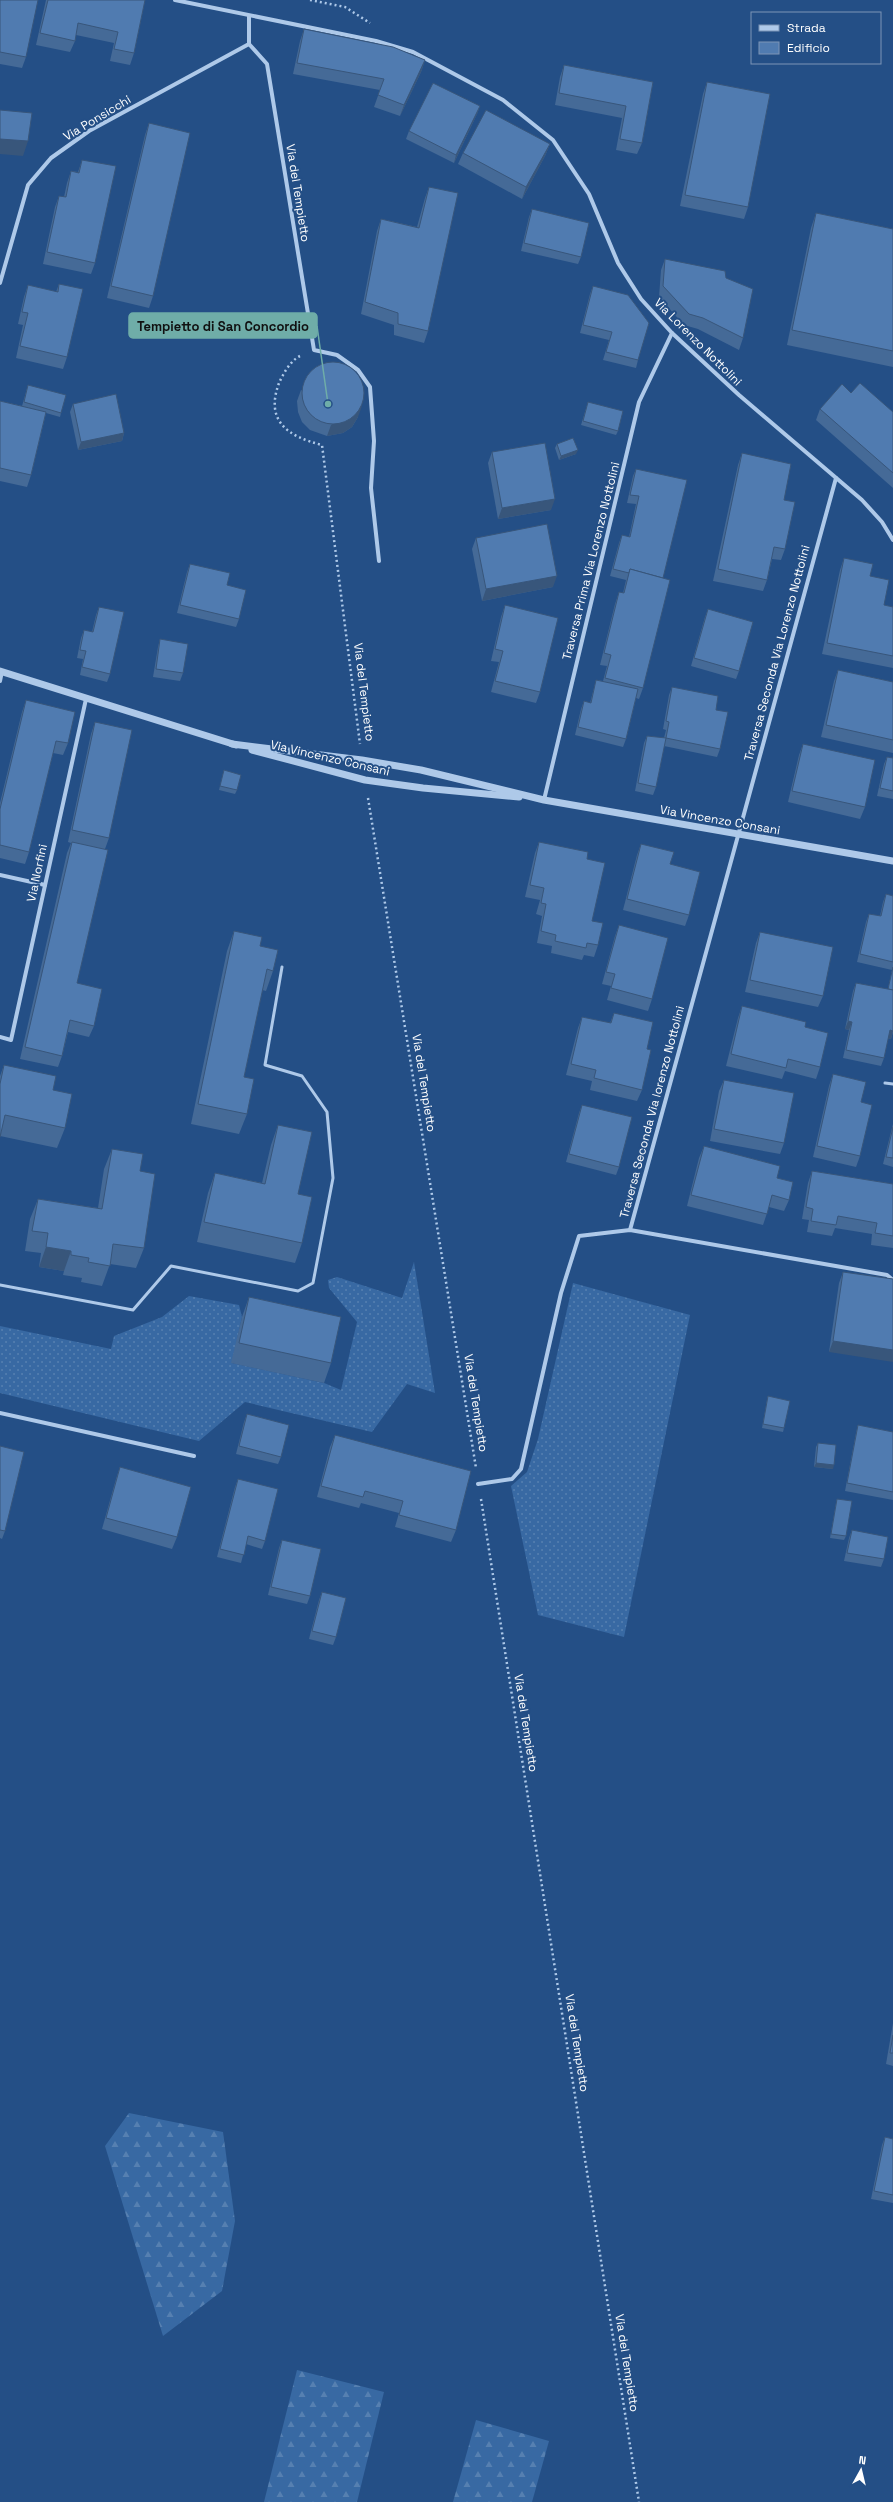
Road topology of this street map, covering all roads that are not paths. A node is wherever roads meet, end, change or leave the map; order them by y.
1 (175, 0) edge
2 (249, 16) junction
3 (250, 44) junction
4 (0, 283) edge
5 (672, 333) junction
6 (836, 478) junction
7 (893, 540) edge
8 (379, 561) dead end
9 (1, 671) edge
10 (0, 681) edge
11 (86, 699) junction
12 (232, 744) junction
13 (544, 800) junction
14 (738, 834) junction
15 (893, 861) edge
16 (0, 875) edge
17 (45, 885) junction
18 (282, 967) dead end
19 (0, 1038) edge
20 (885, 1083) dead end
21 (893, 1084) edge
22 (630, 1230) junction
23 (893, 1280) edge
24 (0, 1285) edge
25 (0, 1413) edge
26 (194, 1456) dead end
27 (478, 1484) road end

1 - 2 street, Via Lorenzo Nottolini
2 - 3 street
2 - 5 street, Via Lorenzo Nottolini
3 - 4 street, Via Ponsicchi
3 - 8 street, Via del Tempietto
5 - 6 street, Via Lorenzo Nottolini
5 - 13 street, Traversa Prima Via Lorenzo Nottolini
6 - 7 street, Via Lorenzo Nottolini
6 - 14 street, Traversa Seconda Via Lorenzo Nottolini
9 - 10 street
9 - 11 street, Via Vincenzo Consani
11 - 12 street, Via Vincenzo Consani
11 - 17 street, Via Norfini
12 - 13 street, Via Vincenzo Consani
12 - 13 street, Via Vincenzo Consani
13 - 14 street, Via Vincenzo Consani
14 - 15 street, Via Vincenzo Consani
14 - 22 street, Traversa Seconda Via lorenzo Nottolini
16 - 17 street
17 - 19 street, Via Norfini
18 - 24 lane
20 - 21 lane
22 - 23 street
22 - 27 street, Traversa Seconda Via lorenzo Nottolini
25 - 26 street

